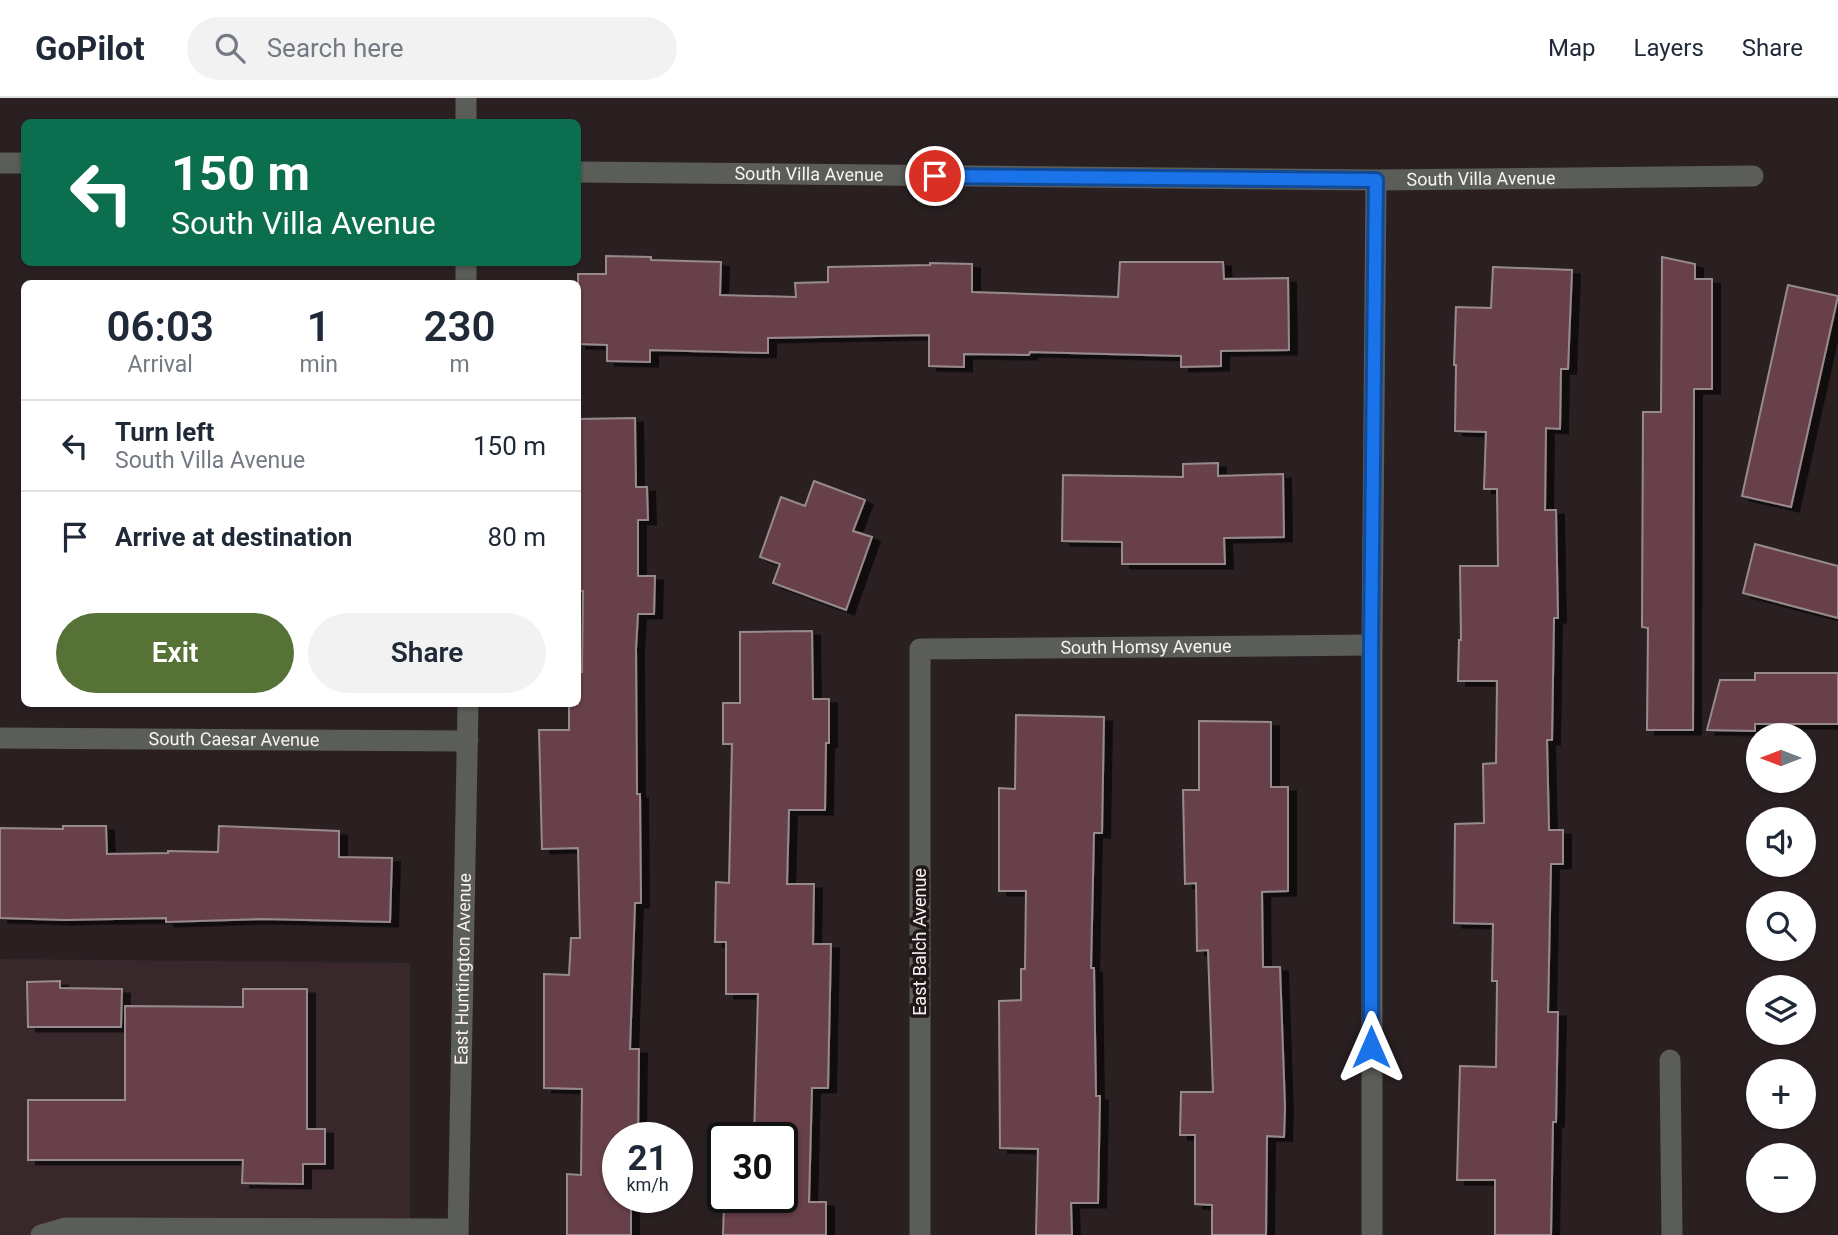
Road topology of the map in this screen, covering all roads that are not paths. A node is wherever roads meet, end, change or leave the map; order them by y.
1 (466, 98) edge
2 (466, 119) edge
3 (0, 163) edge
4 (21, 163) edge
5 (581, 172) edge
6 (1753, 177) dead end
7 (1376, 180) junction
8 (1371, 645) junction
9 (920, 649) joint
10 (468, 707) edge
11 (0, 738) edge
12 (468, 741) junction
13 (1670, 1060) dead end
14 (458, 1232) edge
15 (41, 1235) edge
16 (920, 1235) edge
17 (1371, 1235) edge
18 (1672, 1235) edge

1 - 2 street
3 - 4 street
5 - 7 street, South Villa Avenue
6 - 7 street, South Villa Avenue
7 - 8 street
8 - 9 street, South Homsy Avenue
8 - 17 street
9 - 16 street, East Balch Avenue
10 - 12 street, East Huntington Avenue
11 - 12 street, South Caesar Avenue
12 - 14 street, East Huntington Avenue
13 - 18 street
14 - 15 street

